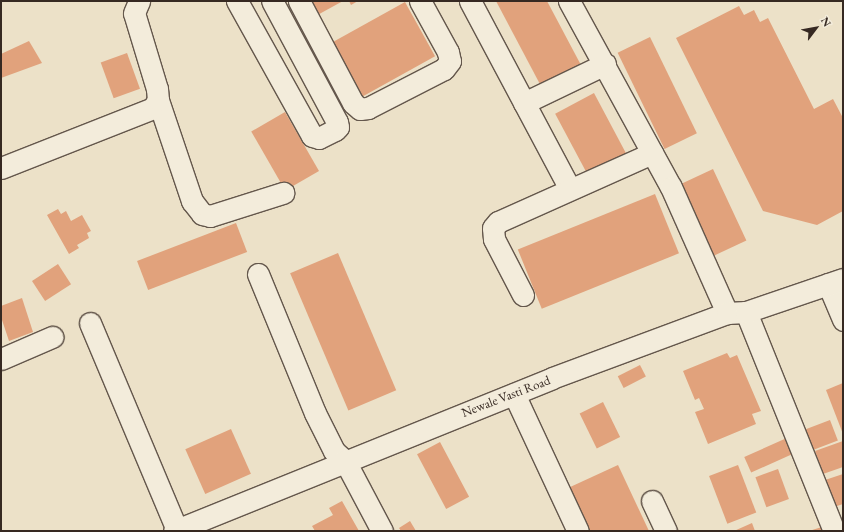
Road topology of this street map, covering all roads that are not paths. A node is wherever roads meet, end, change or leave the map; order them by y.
1 (139, 1) edge
2 (237, 1) edge
3 (272, 1) edge
4 (299, 1) edge
5 (420, 1) edge
6 (470, 1) edge
7 (569, 1) edge
8 (605, 64) junction
9 (158, 100) junction
10 (524, 103) junction
11 (652, 153) junction
12 (1, 168) edge
13 (570, 189) junction
14 (283, 194) dead end
15 (258, 274) dead end
16 (835, 281) edge
17 (523, 295) dead end
18 (736, 312) junction
19 (843, 320) edge
20 (90, 323) dead end
21 (52, 337) dead end
22 (1, 359) edge
23 (514, 394) junction
24 (344, 461) junction
25 (652, 501) dead end
26 (175, 530) edge
27 (382, 531) edge
28 (578, 531) edge
29 (666, 531) edge
30 (834, 531) edge

1 - 9 street
2 - 3 street
4 - 5 street
6 - 10 street
7 - 8 street
8 - 10 street
8 - 11 street
9 - 12 street
9 - 14 street
10 - 13 street
11 - 13 street
11 - 18 street
13 - 17 street
15 - 24 street
16 - 18 street, Newale Vasti Road
16 - 19 street
18 - 23 street, Newale Vasti Road
18 - 30 street
20 - 26 street
21 - 22 street
23 - 24 street, Newale Vasti Road
23 - 28 street
24 - 26 street, Newale Vasti Road
24 - 27 street
25 - 29 street

